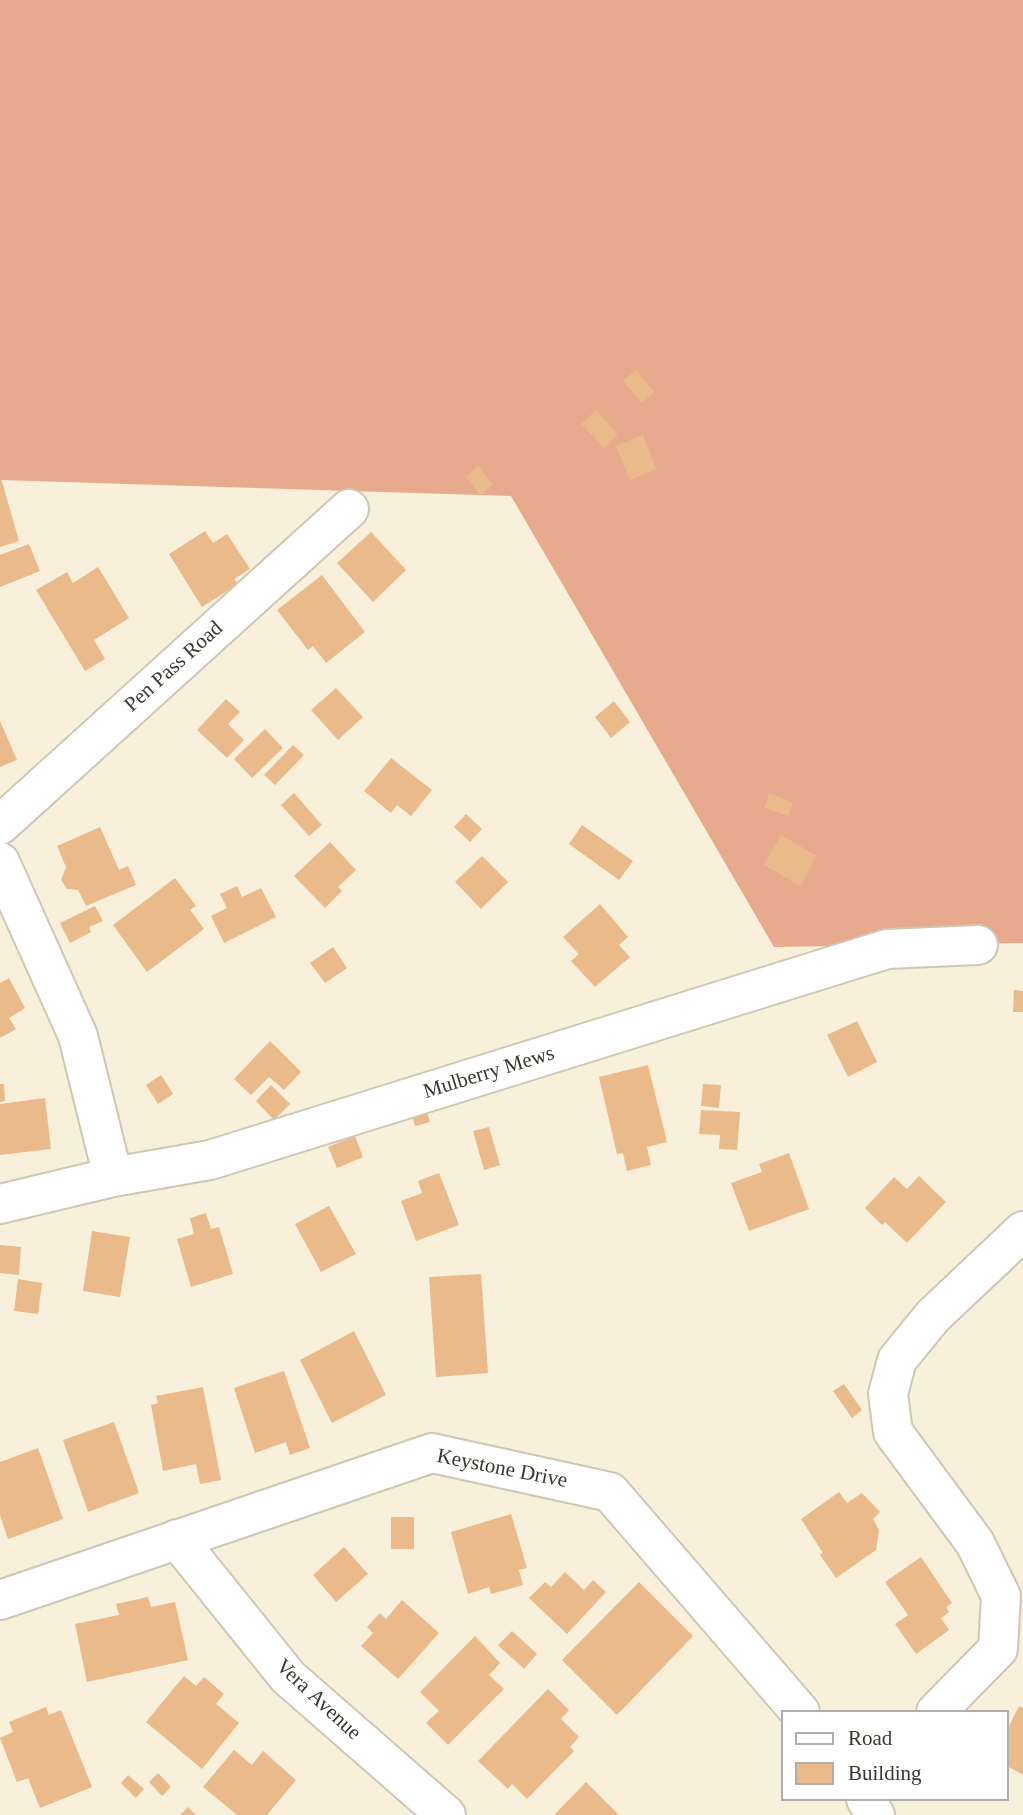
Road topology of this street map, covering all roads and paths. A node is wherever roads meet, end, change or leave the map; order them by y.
1 (349, 509) dead end
2 (0, 825) edge
3 (0, 862) edge
4 (978, 945) dead end
5 (113, 1177) junction
6 (0, 1204) edge
7 (1023, 1231) edge
8 (177, 1539) junction
9 (0, 1600) edge
10 (798, 1710) edge
11 (938, 1710) edge
12 (446, 1815) edge

1 - 2 street, Pen Pass Road
3 - 5 street
4 - 5 street, Mulberry Mews
5 - 6 street, Mulberry Mews
7 - 11 street
8 - 9 street, Keystone Drive
8 - 10 street, Keystone Drive
8 - 12 street, Vera Avenue

